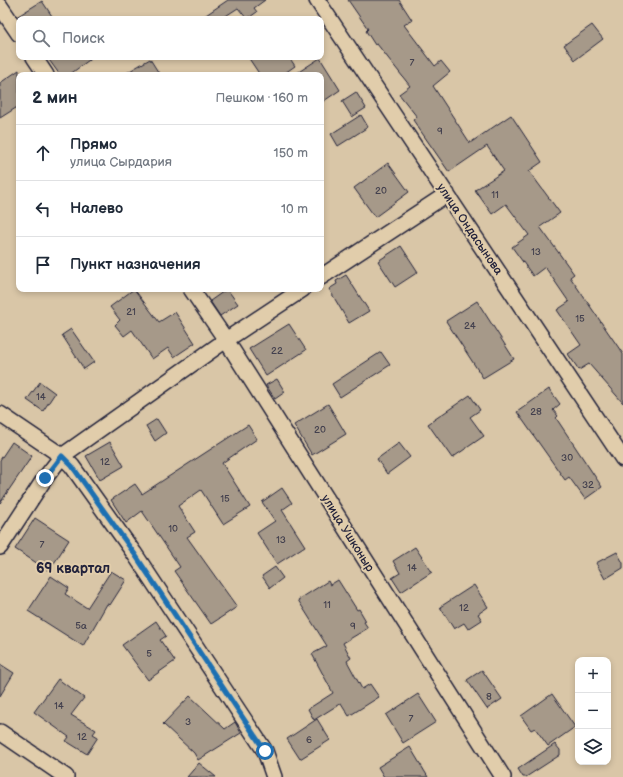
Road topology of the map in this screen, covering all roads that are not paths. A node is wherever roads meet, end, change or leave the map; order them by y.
1 (317, 0) edge
2 (0, 6) edge
3 (16, 30) edge
4 (36, 60) edge
5 (44, 72) edge
6 (447, 194) junction
7 (324, 275) edge
8 (193, 292) edge
9 (298, 292) edge
10 (226, 340) junction
11 (0, 414) edge
12 (62, 456) junction
13 (623, 458) edge
14 (0, 547) edge
15 (0, 732) edge
16 (66, 777) edge
17 (274, 777) edge
18 (503, 777) edge

1 - 6 street, улица Ондасынова
2 - 3 street
4 - 5 street
6 - 7 street
6 - 13 street, улица Ондасынова
8 - 10 street, улица Ушконыр
9 - 10 street
10 - 12 street
10 - 18 street, улица Ушконыр
11 - 12 street
12 - 14 street
12 - 17 street
15 - 16 street

